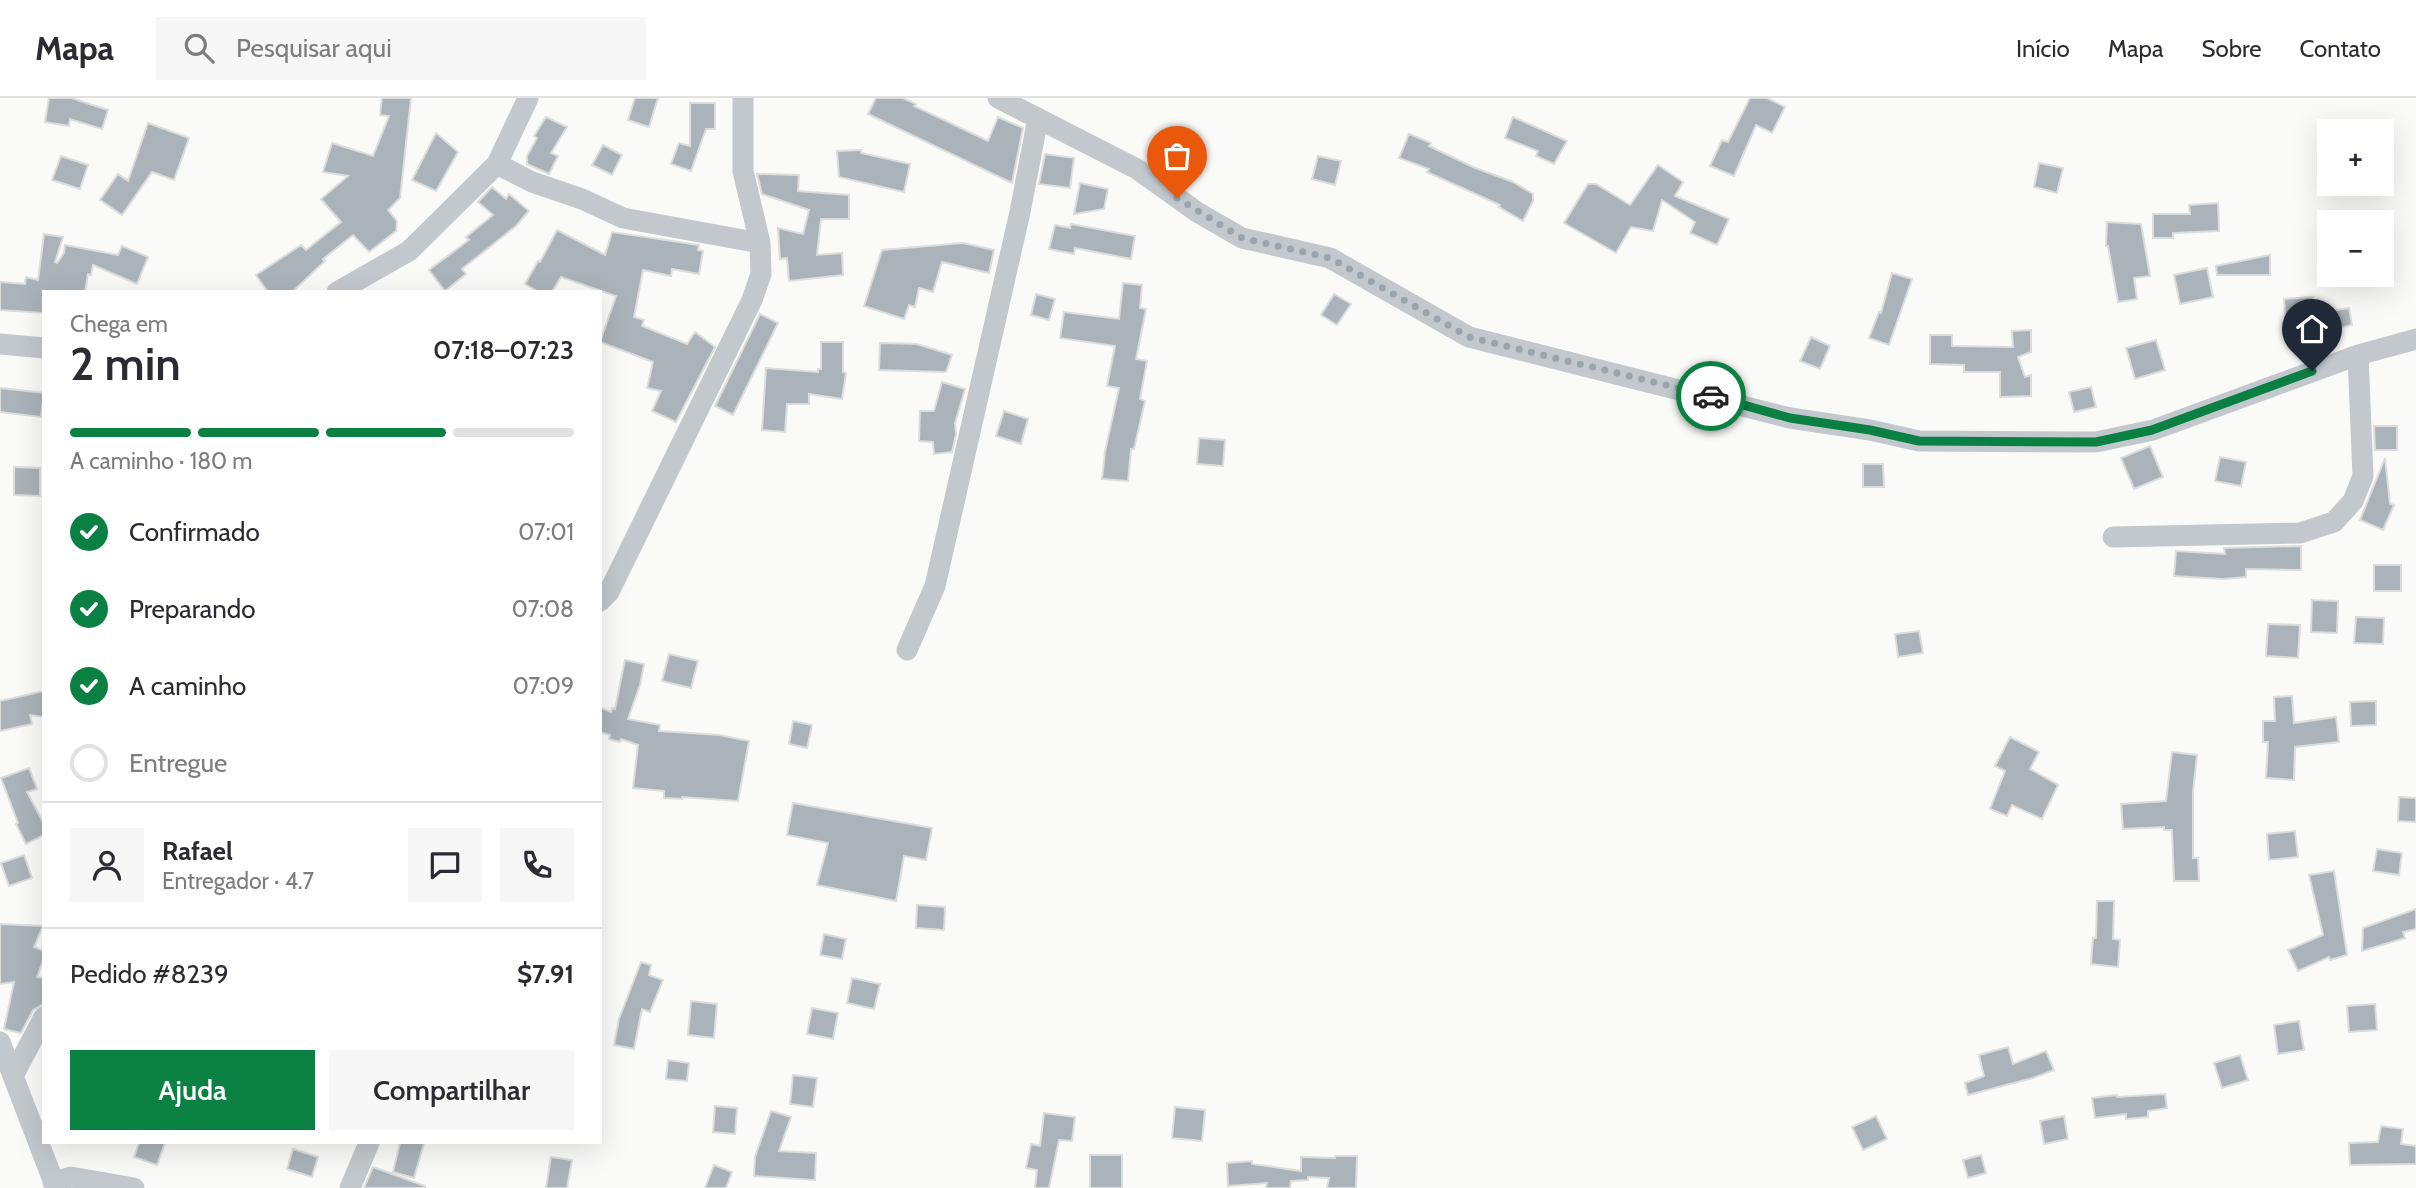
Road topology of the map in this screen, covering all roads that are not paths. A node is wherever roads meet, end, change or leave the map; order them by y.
1 (528, 98) edge
2 (743, 98) edge
3 (998, 98) edge
4 (1038, 118) junction
5 (497, 164) junction
6 (760, 243) junction
7 (341, 290) edge
8 (2416, 339) edge
9 (0, 344) edge
10 (42, 348) edge
11 (2358, 355) junction
12 (2113, 537) dead end
13 (602, 599) edge
14 (907, 650) dead end
15 (42, 1021) edge
16 (0, 1042) edge
17 (13, 1076) junction
18 (369, 1144) edge
19 (54, 1185) edge
20 (134, 1188) edge
21 (350, 1188) edge

1 - 5 street
2 - 6 street
3 - 4 street
4 - 11 street
4 - 14 street
5 - 6 street
5 - 7 street
6 - 13 street
8 - 11 street
9 - 10 street
11 - 12 street
15 - 17 street
16 - 17 street
17 - 19 street
18 - 21 street
19 - 20 street

